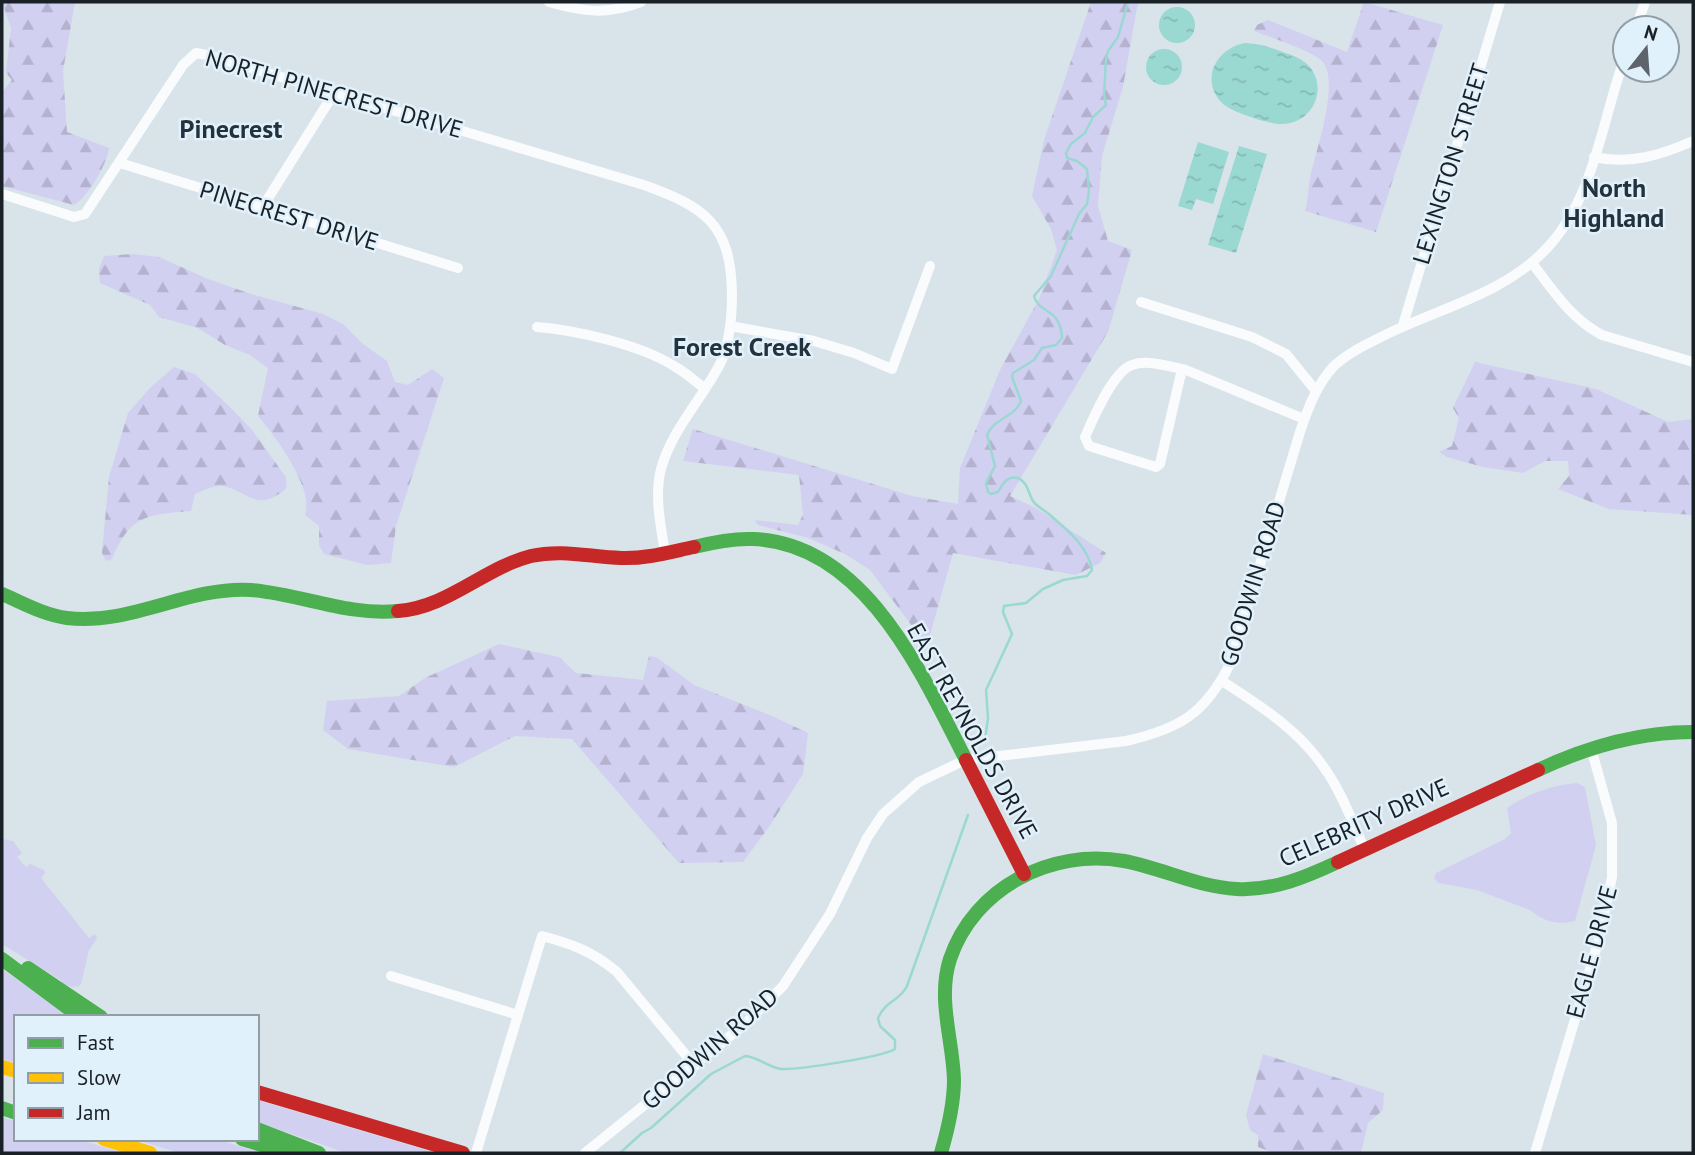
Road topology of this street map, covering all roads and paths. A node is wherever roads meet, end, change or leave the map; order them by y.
1 (549, 2) edge
2 (641, 2) edge
3 (1500, 2) edge
4 (1617, 84) edge
5 (334, 93) junction
6 (1693, 141) edge
7 (1594, 157) junction
8 (120, 163) junction
9 (2, 194) edge
10 (262, 208) junction
11 (1532, 263) junction
12 (930, 265) dead end
13 (458, 268) dead end
14 (1141, 302) dead end
15 (1403, 325) junction
16 (730, 326) junction
17 (537, 327) dead end
18 (1693, 362) edge
19 (1182, 369) junction
20 (705, 389) junction
21 (1316, 391) junction
22 (1304, 419) junction
23 (665, 554) junction
24 (2, 594) edge
25 (1222, 681) junction
26 (1693, 732) edge
27 (1591, 748) junction
28 (965, 760) junction
29 (1365, 850) junction
30 (1024, 874) junction
31 (2, 957) edge
32 (391, 976) dead end
33 (77, 1015) edge
34 (98, 1015) edge
35 (518, 1015) junction
36 (695, 1066) junction
37 (259, 1093) edge
38 (259, 1130) edge
39 (111, 1141) edge
40 (249, 1141) edge
41 (150, 1153) edge
42 (289, 1153) edge
43 (318, 1153) edge
44 (463, 1153) edge
45 (476, 1153) edge
46 (585, 1153) edge
47 (941, 1153) edge
48 (1535, 1153) edge

1 - 2 street
3 - 15 street, LEXINGTON STREET
4 - 7 street, GOODWIN ROAD
5 - 8 street, NORTH PINECREST DRIVE
5 - 10 street
5 - 16 street, NORTH PINECREST DRIVE
6 - 7 street
7 - 11 street, GOODWIN ROAD
8 - 9 street, NORTH PINECREST DRIVE
8 - 10 street, PINECREST DRIVE
10 - 13 street, PINECREST DRIVE
11 - 15 street, GOODWIN ROAD
11 - 18 street
12 - 16 street
14 - 21 street
15 - 21 street, GOODWIN ROAD
16 - 20 street, NORTH PINECREST DRIVE
17 - 20 street
19 - 19 street
19 - 22 street
20 - 23 street, NORTH PINECREST DRIVE
21 - 22 street, GOODWIN ROAD
22 - 25 street, GOODWIN ROAD
23 - 24 main road, EAST REYNOLDS DRIVE
23 - 28 main road, EAST REYNOLDS DRIVE
25 - 28 street, GOODWIN ROAD
25 - 29 street
26 - 27 main road, CELEBRITY DRIVE
27 - 29 main road, CELEBRITY DRIVE
27 - 48 street, EAGLE DRIVE
28 - 30 main road, EAST REYNOLDS DRIVE
28 - 36 street, GOODWIN ROAD
29 - 30 main road, CELEBRITY DRIVE
30 - 47 main road, CELEBRITY DRIVE
31 - 33 main road
31 - 34 main road
32 - 35 street
35 - 36 street
35 - 45 street
36 - 46 street, GOODWIN ROAD
37 - 44 main road
38 - 43 main road
39 - 41 main road
40 - 42 main road

